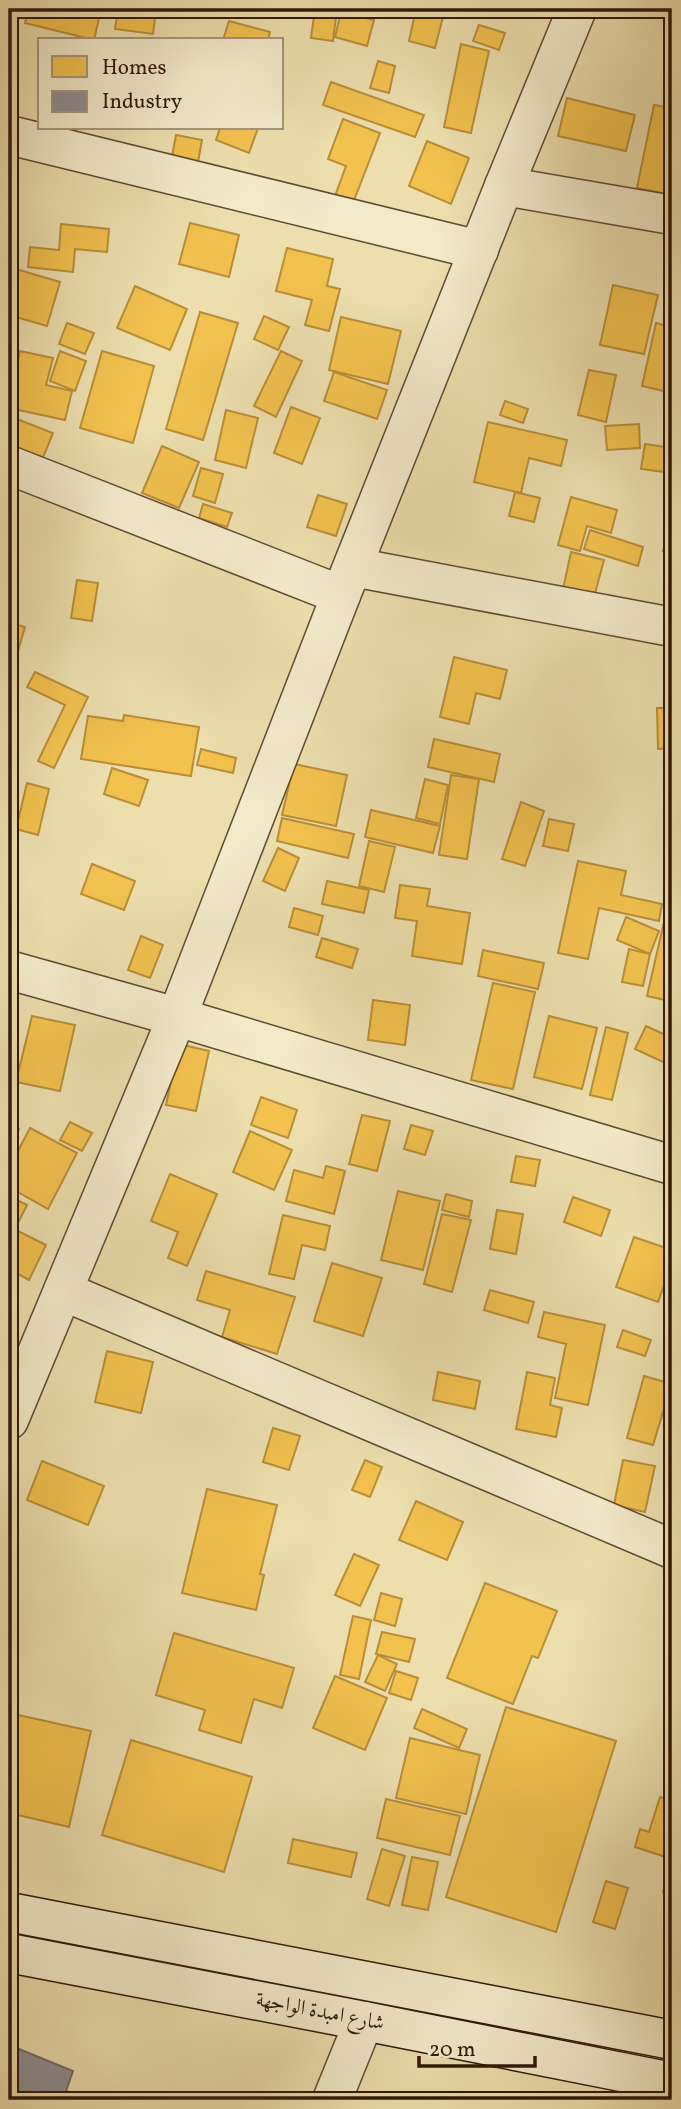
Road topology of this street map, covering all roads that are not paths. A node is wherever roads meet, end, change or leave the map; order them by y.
1 (577, 9) edge
2 (9, 135) edge
3 (503, 186) junction
4 (672, 215) edge
5 (479, 250) junction
6 (9, 465) edge
7 (347, 581) junction
8 (672, 626) edge
9 (9, 970) edge
10 (177, 1017) junction
11 (672, 1165) edge
12 (63, 1291) junction
13 (9, 1420) edge
14 (672, 1549) edge
15 (9, 1912) edge
16 (9, 1953) edge
17 (365, 2021) junction
18 (672, 2040) edge
19 (672, 2082) edge
20 (332, 2100) edge

1 - 3 street
2 - 5 street
3 - 4 street
3 - 5 street
5 - 7 street
6 - 7 street
7 - 8 street
7 - 10 street
9 - 10 street
10 - 11 street
10 - 12 street
12 - 13 street
12 - 14 street
15 - 18 street, شارع امبدة الواجهة
16 - 17 street, شارع امبدة الواجهة
17 - 19 street, شارع امبدة الواجهة
17 - 20 street

